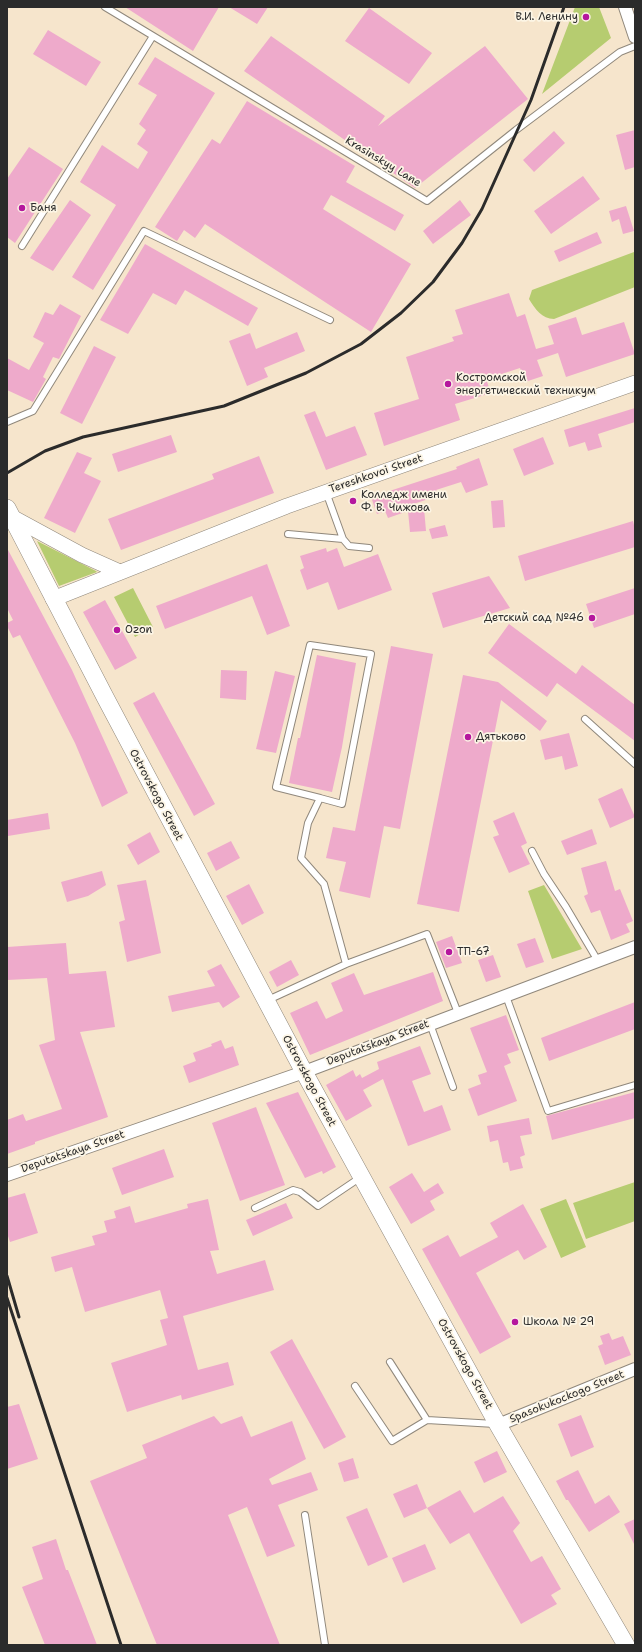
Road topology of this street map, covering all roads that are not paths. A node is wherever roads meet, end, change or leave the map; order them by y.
1 (105, 7) edge
2 (625, 7) edge
3 (153, 36) junction
4 (635, 37) edge
5 (635, 46) edge
6 (22, 246) dead end
7 (330, 320) dead end
8 (635, 383) edge
9 (7, 422) edge
10 (326, 492) junction
11 (10, 512) edge
12 (288, 534) dead end
13 (343, 539) junction
14 (370, 548) dead end
15 (120, 572) junction
16 (54, 599) junction
17 (585, 719) dead end
18 (635, 764) edge
19 (320, 798) junction
20 (532, 850) dead end
21 (635, 947) edge
22 (598, 961) junction
23 (346, 964) junction
24 (506, 996) junction
25 (266, 1001) junction
26 (458, 1013) junction
27 (430, 1024) junction
28 (304, 1072) junction
29 (635, 1085) edge
30 (453, 1087) dead end
31 (7, 1175) edge
32 (362, 1177) junction
33 (255, 1208) dead end
34 (390, 1362) dead end
35 (635, 1369) edge
36 (355, 1386) dead end
37 (427, 1420) junction
38 (498, 1425) junction
39 (305, 1515) dead end
40 (325, 1645) edge
41 (626, 1645) edge

1 - 3 lane, Krasinskyy Lane
2 - 4 street
3 - 5 lane, Krasinskyy Lane
3 - 6 lane
7 - 9 lane
8 - 10 street, Tereshkovoi Street
10 - 13 lane
10 - 15 street, Tereshkovoi Street
11 - 15 street
11 - 16 main road, Ostrovskogo Street
12 - 13 lane
13 - 14 lane
15 - 16 street, Tereshkovoi Street
16 - 25 main road, Ostrovskogo Street
17 - 18 lane
19 - 19 lane
19 - 23 lane
20 - 22 lane
21 - 22 street, Deputatskaya Street
22 - 24 street, Deputatskaya Street
23 - 25 lane
23 - 26 lane
24 - 26 street, Deputatskaya Street
24 - 29 lane
25 - 28 main road, Ostrovskogo Street
26 - 27 street, Deputatskaya Street
27 - 28 street, Deputatskaya Street
27 - 30 lane
28 - 31 street, Deputatskaya Street
28 - 32 main road, Ostrovskogo Street
32 - 33 lane
32 - 38 main road, Ostrovskogo Street
34 - 37 lane
35 - 38 street, Spasokukoсkogo Street
36 - 37 lane
37 - 38 lane
38 - 41 main road, Ostrovskogo Street
39 - 40 lane

